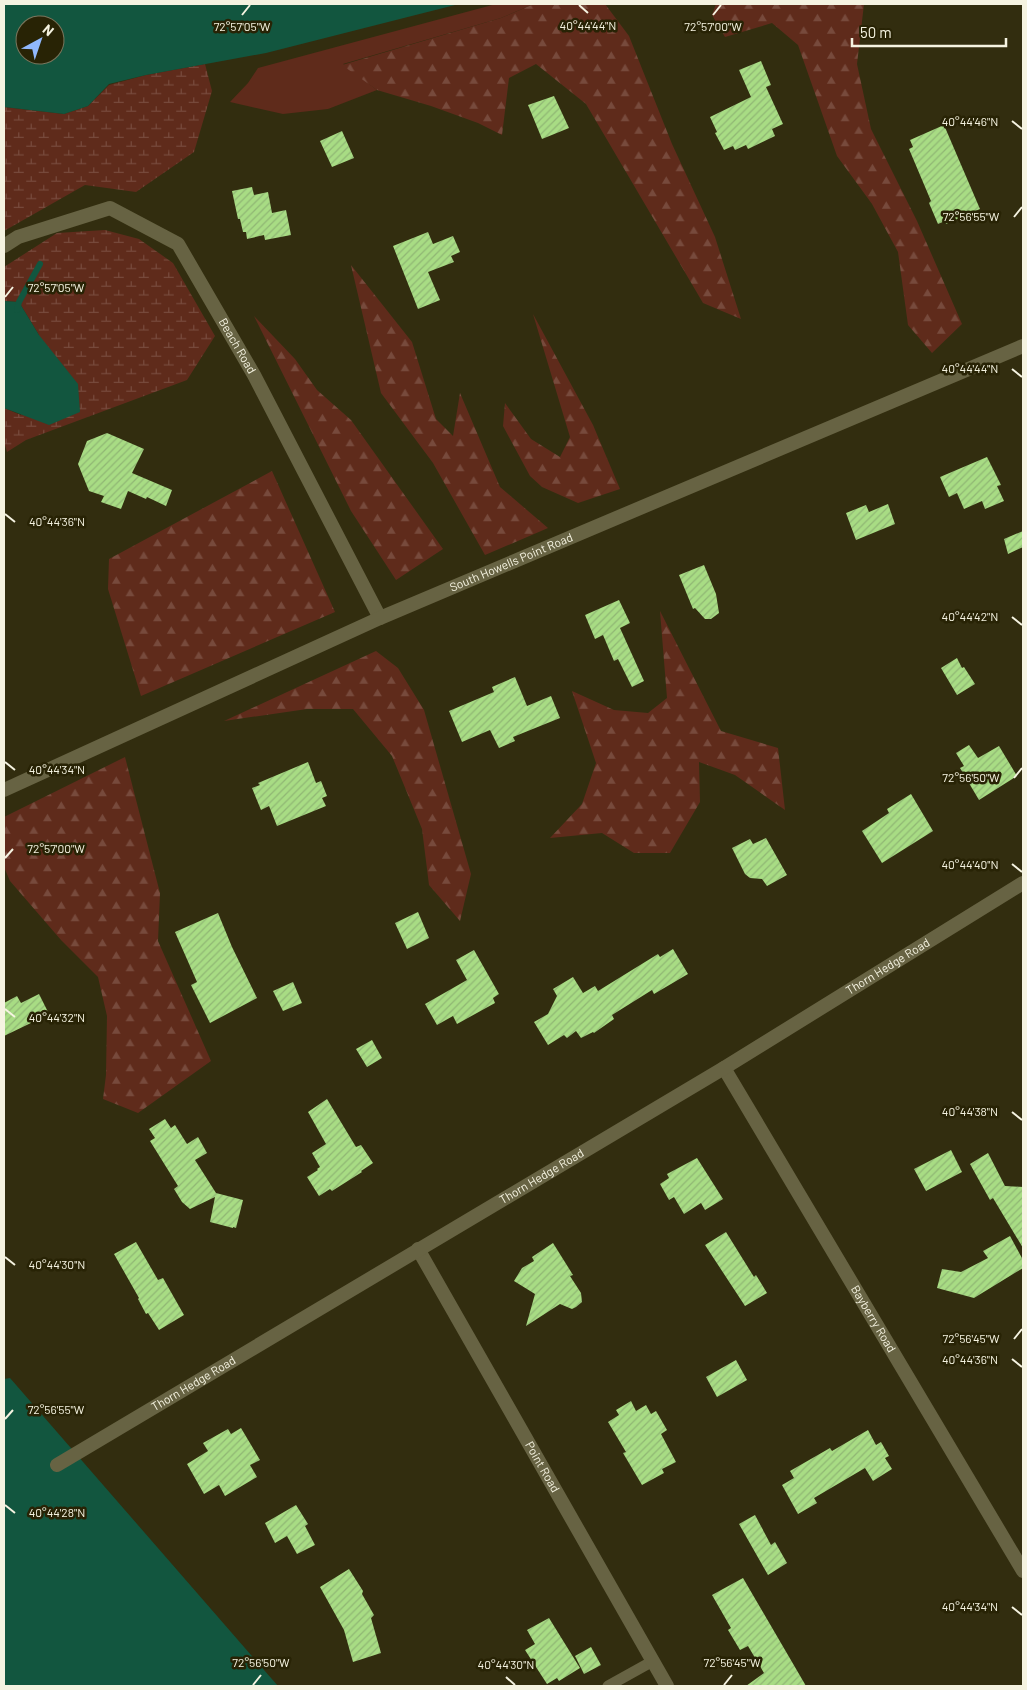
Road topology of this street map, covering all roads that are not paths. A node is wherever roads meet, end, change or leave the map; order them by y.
1 (4, 246) edge
2 (1023, 346) edge
3 (380, 618) junction
4 (4, 790) edge
5 (1023, 883) edge
6 (724, 1068) junction
7 (418, 1249) junction
8 (57, 1465) dead end
9 (1023, 1571) edge
10 (653, 1661) junction
11 (608, 1686) edge
12 (668, 1686) edge

1 - 3 street, Beach Road
2 - 3 street, South Howells Point Road
3 - 4 street, South Howells Point Road
5 - 6 street, Thorn Hedge Road
6 - 7 street, Thorn Hedge Road
6 - 9 street, Bayberry Road
7 - 8 street, Thorn Hedge Road
7 - 10 street, Point Road
10 - 11 lane
10 - 12 street, Point Road

